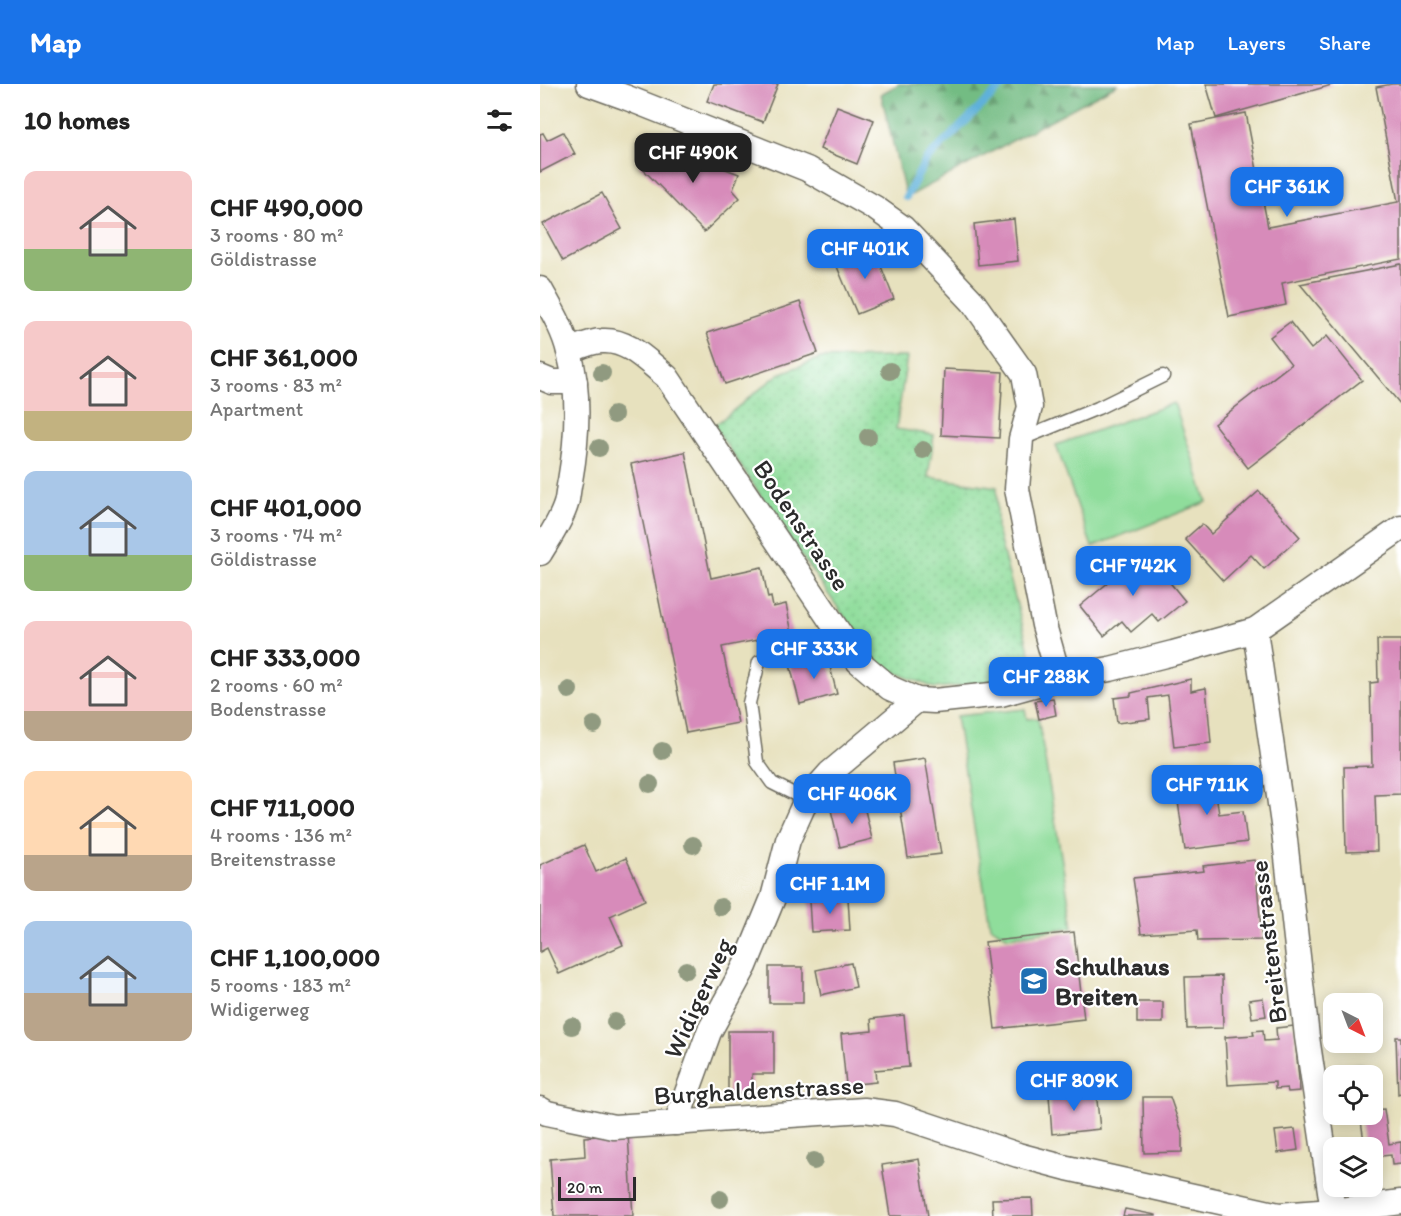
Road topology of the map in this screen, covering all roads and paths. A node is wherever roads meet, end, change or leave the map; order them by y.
1 (588, 84) edge
2 (540, 289) edge
3 (569, 351) junction
4 (1163, 376) dead end
5 (540, 377) edge
6 (575, 382) junction
7 (1021, 439) junction
8 (1401, 528) edge
9 (540, 553) edge
10 (1255, 630) junction
11 (759, 662) dead end
12 (1059, 678) junction
13 (917, 700) junction
14 (806, 800) junction
15 (540, 1109) edge
16 (676, 1123) junction
17 (1401, 1202) edge
18 (1216, 1208) edge
19 (1333, 1211) junction

1 - 7 street
2 - 3 street
3 - 6 street
3 - 13 street, Bodenstrasse
4 - 7 lane
5 - 6 street
6 - 9 street
7 - 12 street
8 - 10 street, Bodenstrasse
10 - 12 street, Bodenstrasse
10 - 19 street, Breitenstrasse
11 - 14 lane
12 - 13 street, Bodenstrasse
13 - 14 street, Widigerweg
14 - 16 street, Widigerweg
15 - 16 street, Burghaldenstrasse
16 - 18 street, Burghaldenstrasse
17 - 19 street, Burghaldenstrasse
18 - 19 street, Burghaldenstrasse

